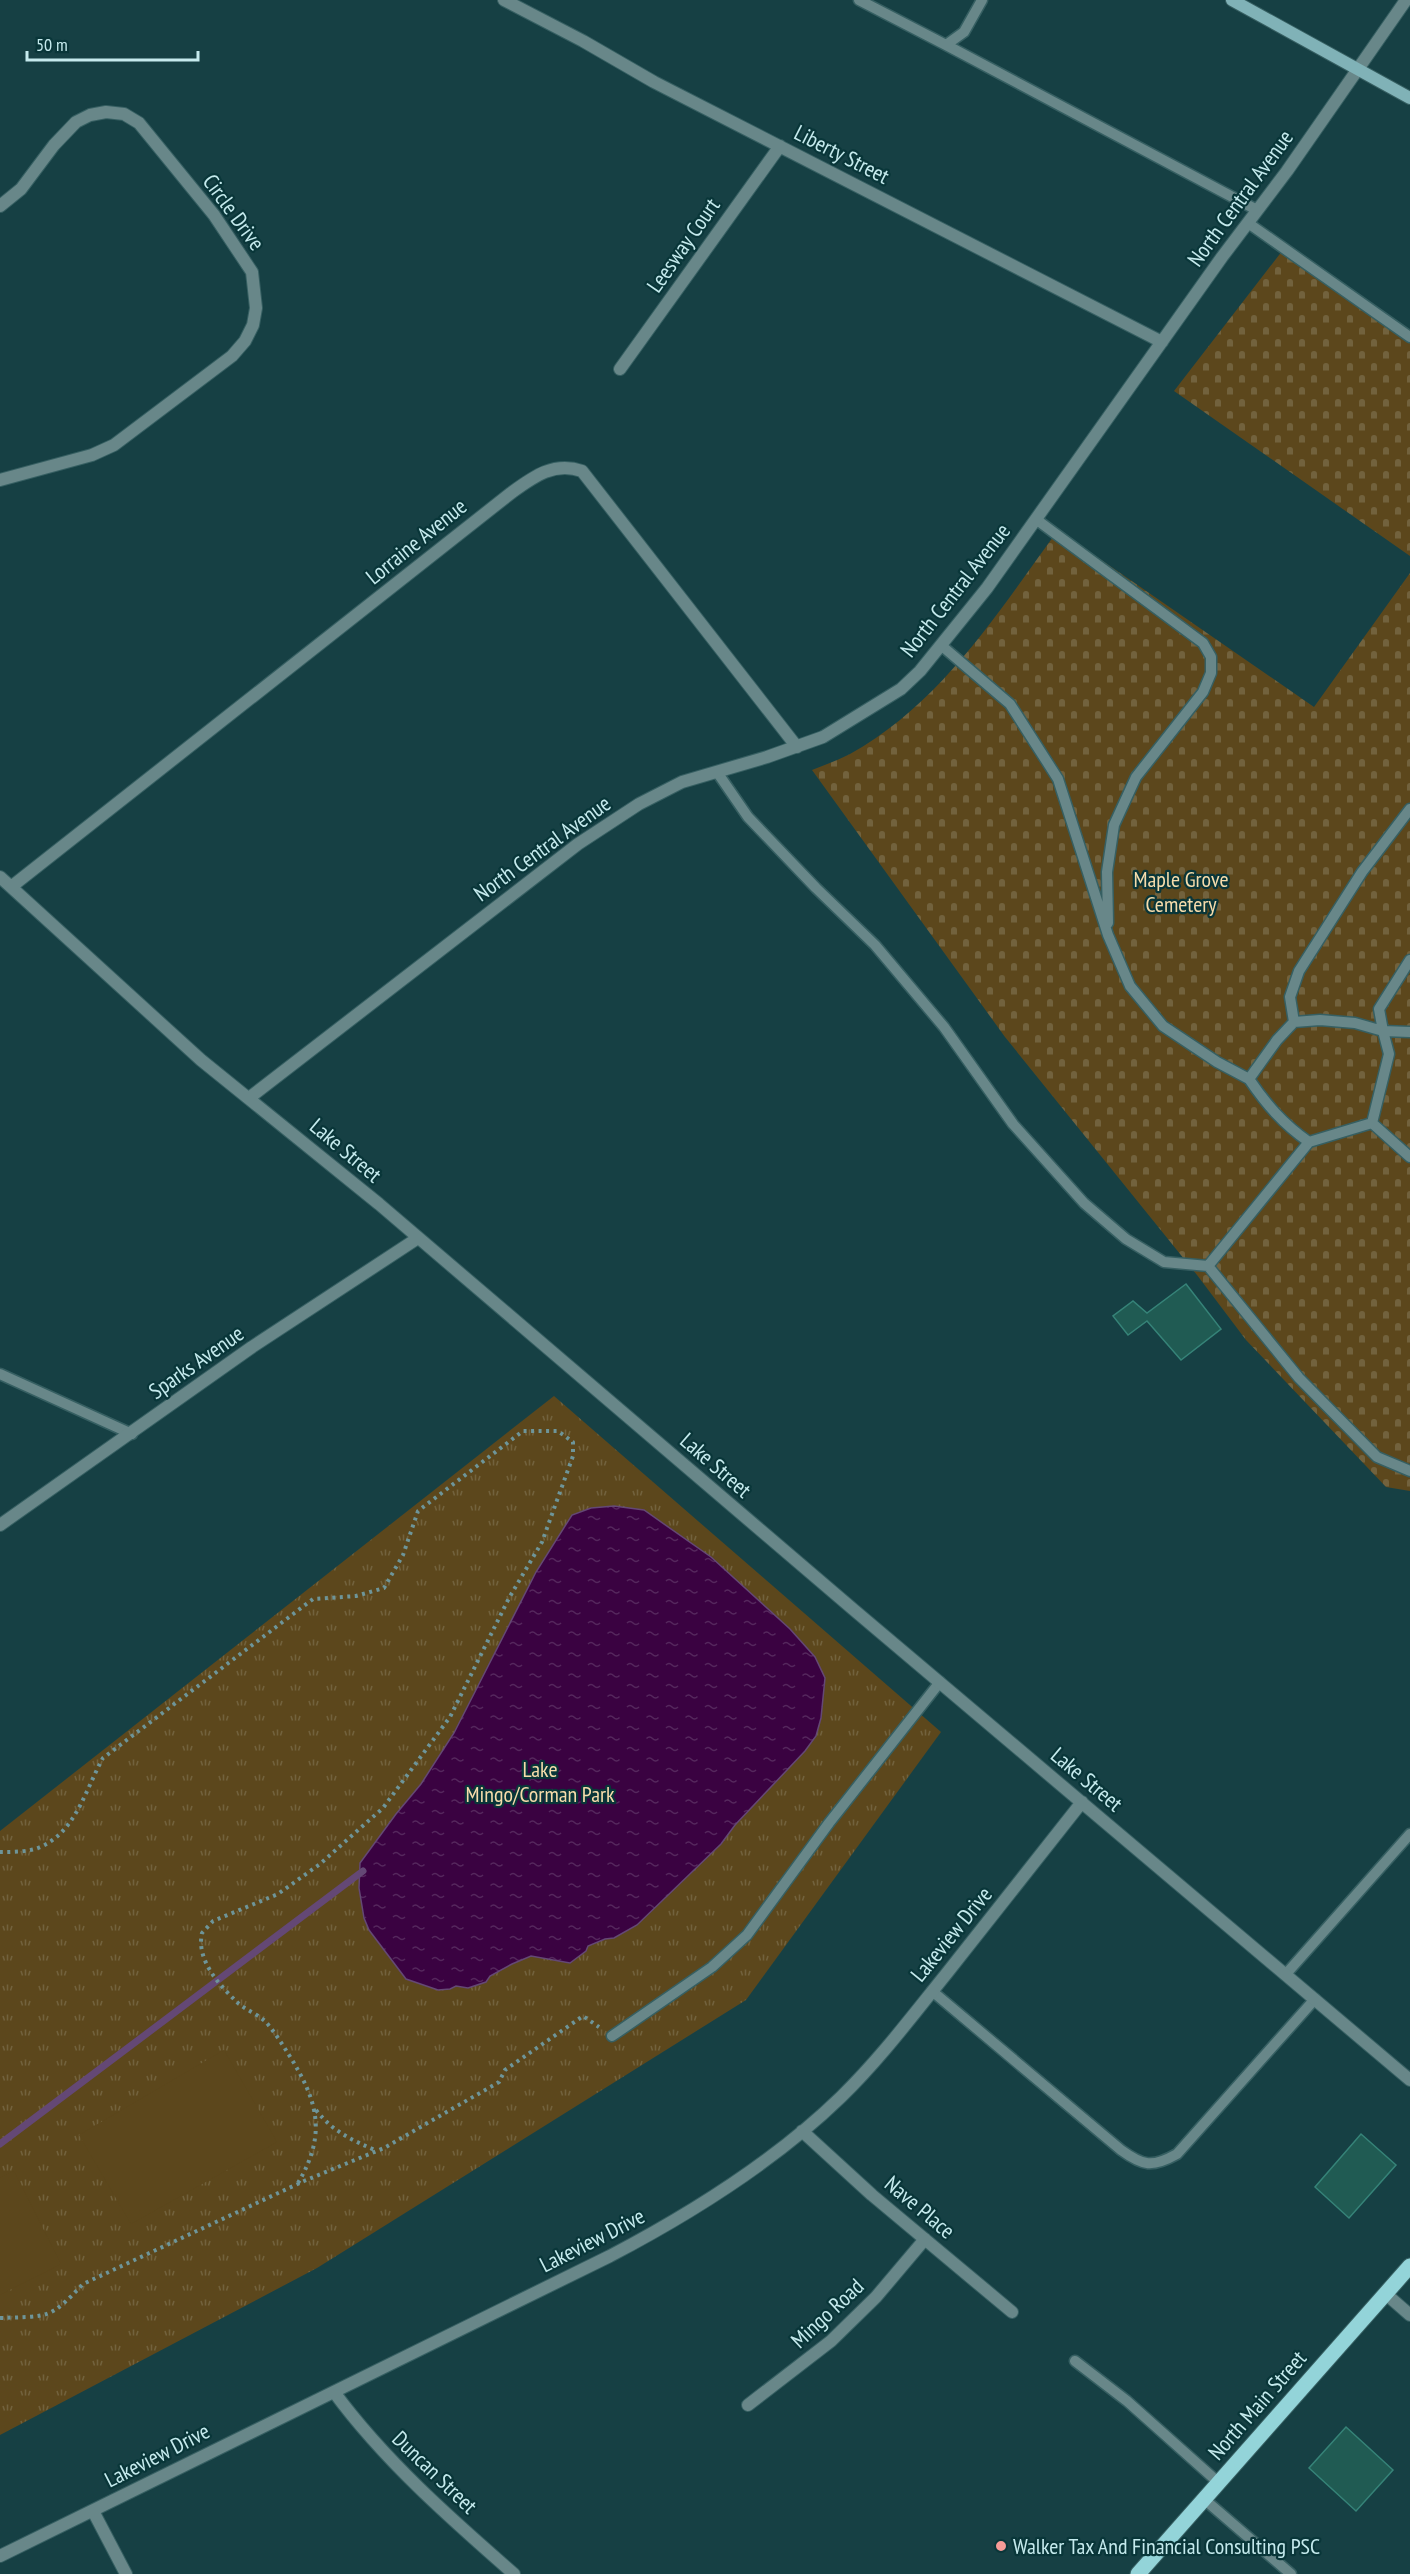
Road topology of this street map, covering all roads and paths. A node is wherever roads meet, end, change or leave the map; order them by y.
1 (504, 0) edge
2 (859, 0) edge
3 (982, 0) edge
4 (1232, 0) edge
5 (1406, 0) edge
6 (946, 45) junction
7 (1358, 71) junction
8 (1410, 98) edge
9 (780, 146) junction
10 (0, 206) edge
11 (1257, 210) junction
12 (1248, 223) junction
13 (1410, 337) edge
14 (1162, 342) junction
15 (620, 369) dead end
16 (0, 480) edge
17 (1037, 520) junction
18 (942, 646) junction
19 (797, 747) junction
20 (717, 772) junction
21 (1410, 809) edge
22 (0, 877) edge
23 (11, 887) junction
24 (1108, 935) junction
25 (1410, 960) edge
26 (1294, 1022) junction
27 (1383, 1031) junction
28 (1410, 1032) edge
29 (1249, 1079) junction
30 (249, 1098) junction
31 (1372, 1123) junction
32 (1309, 1142) junction
33 (1410, 1157) edge
34 (418, 1238) junction
35 (1208, 1266) junction
36 (0, 1374) edge
37 (132, 1434) junction
38 (1410, 1471) edge
39 (0, 1525) edge
40 (940, 1682) junction
41 (1082, 1802) junction
42 (1410, 1834) edge
43 (0, 1852) edge
44 (1286, 1974) junction
45 (932, 1991) junction
46 (1315, 1999) junction
47 (612, 2036) joint
48 (1410, 2080) edge
49 (316, 2109) junction
50 (802, 2131) junction
51 (377, 2151) junction
52 (298, 2183) junction
53 (925, 2239) junction
54 (1410, 2266) edge
55 (1386, 2294) junction
56 (1012, 2312) dead end
57 (1410, 2314) edge
58 (0, 2318) edge
59 (1075, 2361) dead end
60 (334, 2392) junction
61 (748, 2405) dead end
62 (1219, 2483) junction
63 (1204, 2499) junction
64 (93, 2511) junction
65 (0, 2556) edge
66 (126, 2574) edge
67 (514, 2574) edge
68 (1138, 2574) edge
69 (1291, 2574) edge

1 - 9 street, Liberty Street
2 - 6 lane
3 - 6 lane
4 - 7 main road
5 - 7 street, North Central Avenue
6 - 11 lane
7 - 8 main road
7 - 11 street, North Central Avenue
9 - 14 street, Liberty Street
9 - 15 street, Leesway Court
10 - 16 street, Circle Drive
11 - 12 street, North Central Avenue
12 - 13 lane
12 - 14 street, North Central Avenue
14 - 17 street, North Central Avenue
17 - 18 street, North Central Avenue
17 - 24 lane
18 - 19 street, North Central Avenue
18 - 24 lane
19 - 20 street, North Central Avenue
19 - 23 street, Lorraine Avenue
20 - 30 street, North Central Avenue
20 - 35 lane
21 - 26 lane
22 - 23 street, Lake Street
23 - 30 street, Lake Street
24 - 29 lane
25 - 27 lane
26 - 27 lane
26 - 29 lane
27 - 28 lane
27 - 31 lane
29 - 32 lane
30 - 34 street, Lake Street
31 - 32 lane
31 - 33 lane
32 - 35 lane
34 - 37 street, Sparks Avenue
34 - 40 street, Lake Street
35 - 38 lane
36 - 37 lane
37 - 39 street, Sparks Avenue
40 - 41 street, Lake Street
40 - 47 lane
41 - 44 street, Lake Street
41 - 45 street, Lakeview Drive
42 - 44 lane
43 - 49 path
44 - 46 street, Lake Street
45 - 46 lane
45 - 50 street, Lakeview Drive
46 - 48 street, Lake Street
47 - 51 path
49 - 51 path
49 - 52 path
50 - 53 street, Nave Place
50 - 60 street, Lakeview Drive
51 - 52 path
52 - 58 path
53 - 56 street, Nave Place
53 - 61 street, Mingo Road
54 - 55 main road, North Main Street
55 - 57 street
55 - 62 main road, North Main Street
59 - 62 lane
60 - 64 street, Lakeview Drive
60 - 67 street, Duncan Street
62 - 63 main road, North Main Street
63 - 68 main road, North Main Street
63 - 69 lane
64 - 65 street, Lakeview Drive
64 - 66 street

